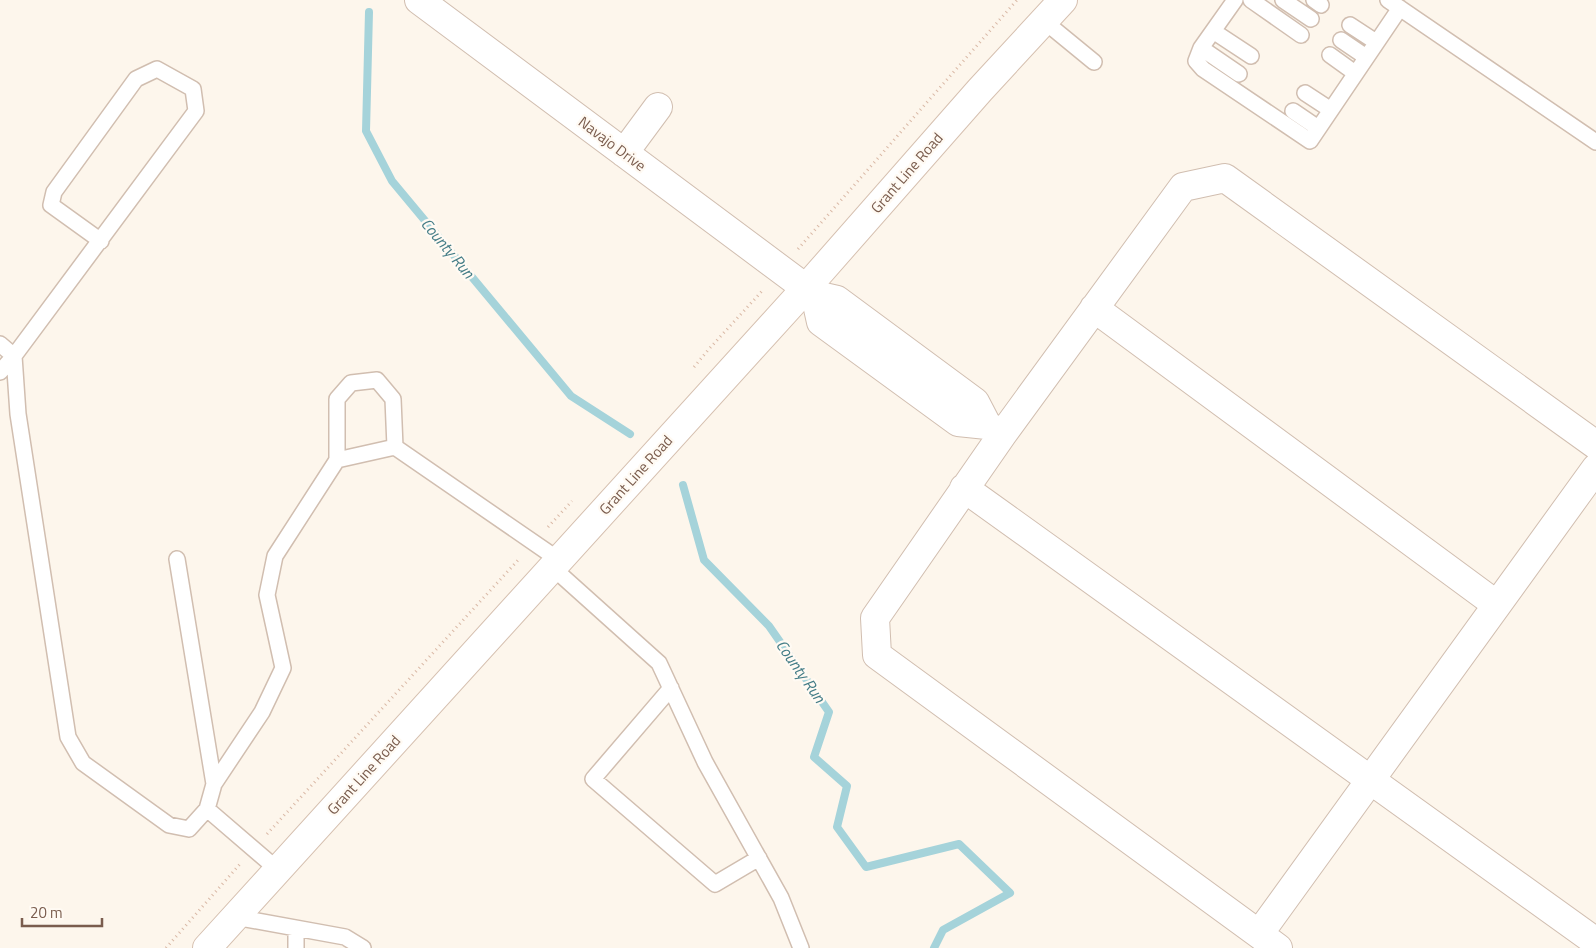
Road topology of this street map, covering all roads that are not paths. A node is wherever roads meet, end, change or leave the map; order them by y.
1 (418, 0) edge
2 (1064, 0) edge
3 (1236, 0) edge
4 (1251, 0) edge
5 (1282, 0) edge
6 (1394, 4) edge
7 (1311, 19) dead end
8 (1044, 21) junction
9 (1350, 25) dead end
10 (1213, 31) junction
11 (1301, 35) dead end
12 (1341, 40) dead end
13 (1376, 42) junction
14 (1202, 48) junction
15 (1330, 55) dead end
16 (1251, 56) dead end
17 (1366, 57) junction
18 (1094, 62) dead end
19 (1355, 73) junction
20 (1239, 74) dead end
21 (1305, 93) dead end
22 (658, 107) dead end
23 (1331, 110) junction
24 (1293, 111) dead end
25 (1318, 128) junction
26 (1596, 142) edge
27 (624, 153) junction
28 (101, 241) junction
29 (810, 292) junction
30 (1094, 308) junction
31 (0, 344) edge
32 (14, 356) junction
33 (0, 372) edge
34 (994, 430) junction
35 (1596, 445) edge
36 (395, 447) junction
37 (337, 460) junction
38 (1596, 468) edge
39 (964, 488) junction
40 (176, 559) dead end
41 (556, 564) junction
42 (1498, 605) junction
43 (671, 688) junction
44 (1370, 780) junction
45 (214, 784) junction
46 (207, 810) junction
47 (758, 858) junction
48 (278, 870) junction
49 (235, 917) junction
50 (296, 928) junction
51 (1269, 941) edge
52 (1596, 942) edge
53 (207, 948) edge
54 (296, 948) edge
55 (363, 948) edge
56 (801, 948) edge

1 - 27 street, Navajo Drive
2 - 8 street, Grant Line Road
3 - 10 lane
4 - 11 lane
5 - 7 lane
6 - 13 lane
6 - 26 lane
8 - 18 lane
8 - 29 street, Grant Line Road
9 - 13 lane
10 - 14 lane
10 - 16 lane
12 - 17 lane
13 - 17 lane
14 - 20 lane
14 - 25 lane
15 - 19 lane
17 - 19 lane
19 - 23 lane
21 - 23 lane
22 - 27 street
23 - 25 lane
24 - 25 lane
27 - 29 street, Navajo Drive
28 - 28 lane
28 - 32 lane
29 - 34 street
29 - 41 street, Grant Line Road
30 - 34 street
30 - 35 street
30 - 42 street
31 - 32 lane
32 - 33 lane
32 - 46 lane
34 - 39 street
36 - 37 lane
36 - 37 lane
36 - 41 lane
37 - 45 lane
38 - 42 street
39 - 44 street
39 - 51 street
40 - 45 lane
41 - 43 lane
41 - 48 street, Grant Line Road
42 - 44 street
43 - 47 lane
43 - 47 lane
44 - 51 street
44 - 52 street
45 - 46 lane
46 - 48 lane
47 - 56 lane
48 - 49 street, Grant Line Road
49 - 50 lane
49 - 53 street, Grant Line Road
50 - 54 lane
50 - 55 lane

